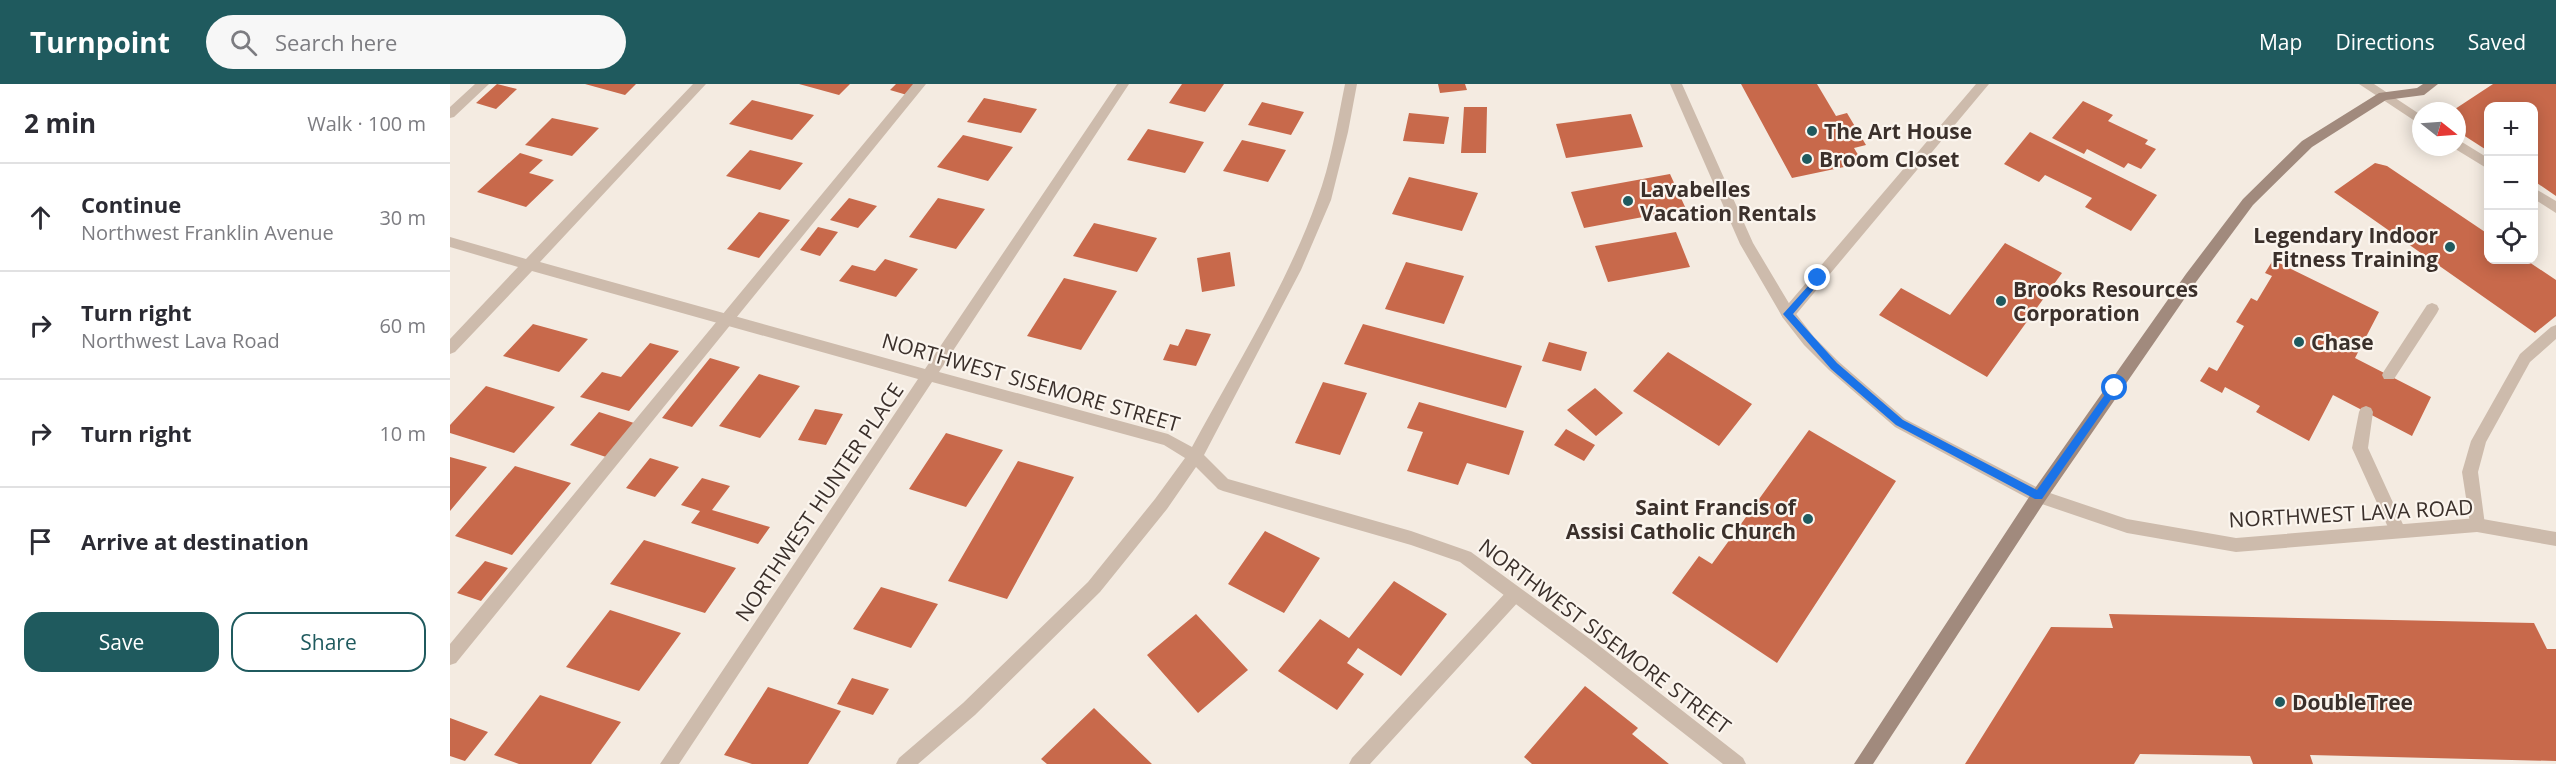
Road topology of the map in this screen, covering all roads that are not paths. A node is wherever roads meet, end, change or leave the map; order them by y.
1 (483, 84) edge
2 (700, 84) edge
3 (920, 84) edge
4 (1123, 84) edge
5 (1351, 84) edge
6 (1676, 84) edge
7 (1983, 84) edge
8 (2365, 84) edge
9 (2432, 84) edge
10 (2382, 90) edge
11 (450, 114) edge
12 (2412, 114) edge
13 (2466, 150) edge
14 (2484, 161) edge
15 (2538, 196) edge
16 (2556, 208) edge
17 (450, 242) edge
18 (530, 264) junction
19 (2432, 309) dead end
20 (1788, 314) junction
21 (726, 321) junction
22 (2556, 331) edge
23 (450, 348) edge
24 (2389, 375) dead end
25 (929, 376) junction
26 (2366, 412) dead end
27 (1195, 456) junction
28 (2039, 496) junction
29 (2477, 525) junction
30 (2398, 531) junction
31 (2556, 539) edge
32 (1514, 595) junction
33 (450, 657) edge
34 (669, 764) edge
35 (905, 764) edge
36 (1358, 764) edge
37 (1737, 764) edge
38 (1863, 764) edge

1 - 11 street
2 - 18 street
3 - 21 street
4 - 25 street, NORTHWEST HUNTER PLACE
5 - 27 street
6 - 20 street, NORTHWEST LAVA ROAD
7 - 20 street
8 - 10 street
9 - 10 street
10 - 12 street
10 - 28 street
13 - 14 street
15 - 16 street
17 - 18 street, NORTHWEST SISEMORE STREET
18 - 21 street, NORTHWEST SISEMORE STREET
18 - 23 street
19 - 24 street
20 - 28 street, NORTHWEST LAVA ROAD
21 - 25 street, NORTHWEST SISEMORE STREET
21 - 33 street
22 - 29 street
25 - 27 street, NORTHWEST SISEMORE STREET
25 - 34 street, NORTHWEST HUNTER PLACE
26 - 30 street
27 - 32 street, NORTHWEST SISEMORE STREET
27 - 35 street
28 - 30 street, NORTHWEST LAVA ROAD
28 - 38 street
29 - 30 street, NORTHWEST LAVA ROAD
29 - 31 street, NORTHWEST LAVA ROAD
32 - 36 street
32 - 37 street, NORTHWEST SISEMORE STREET

